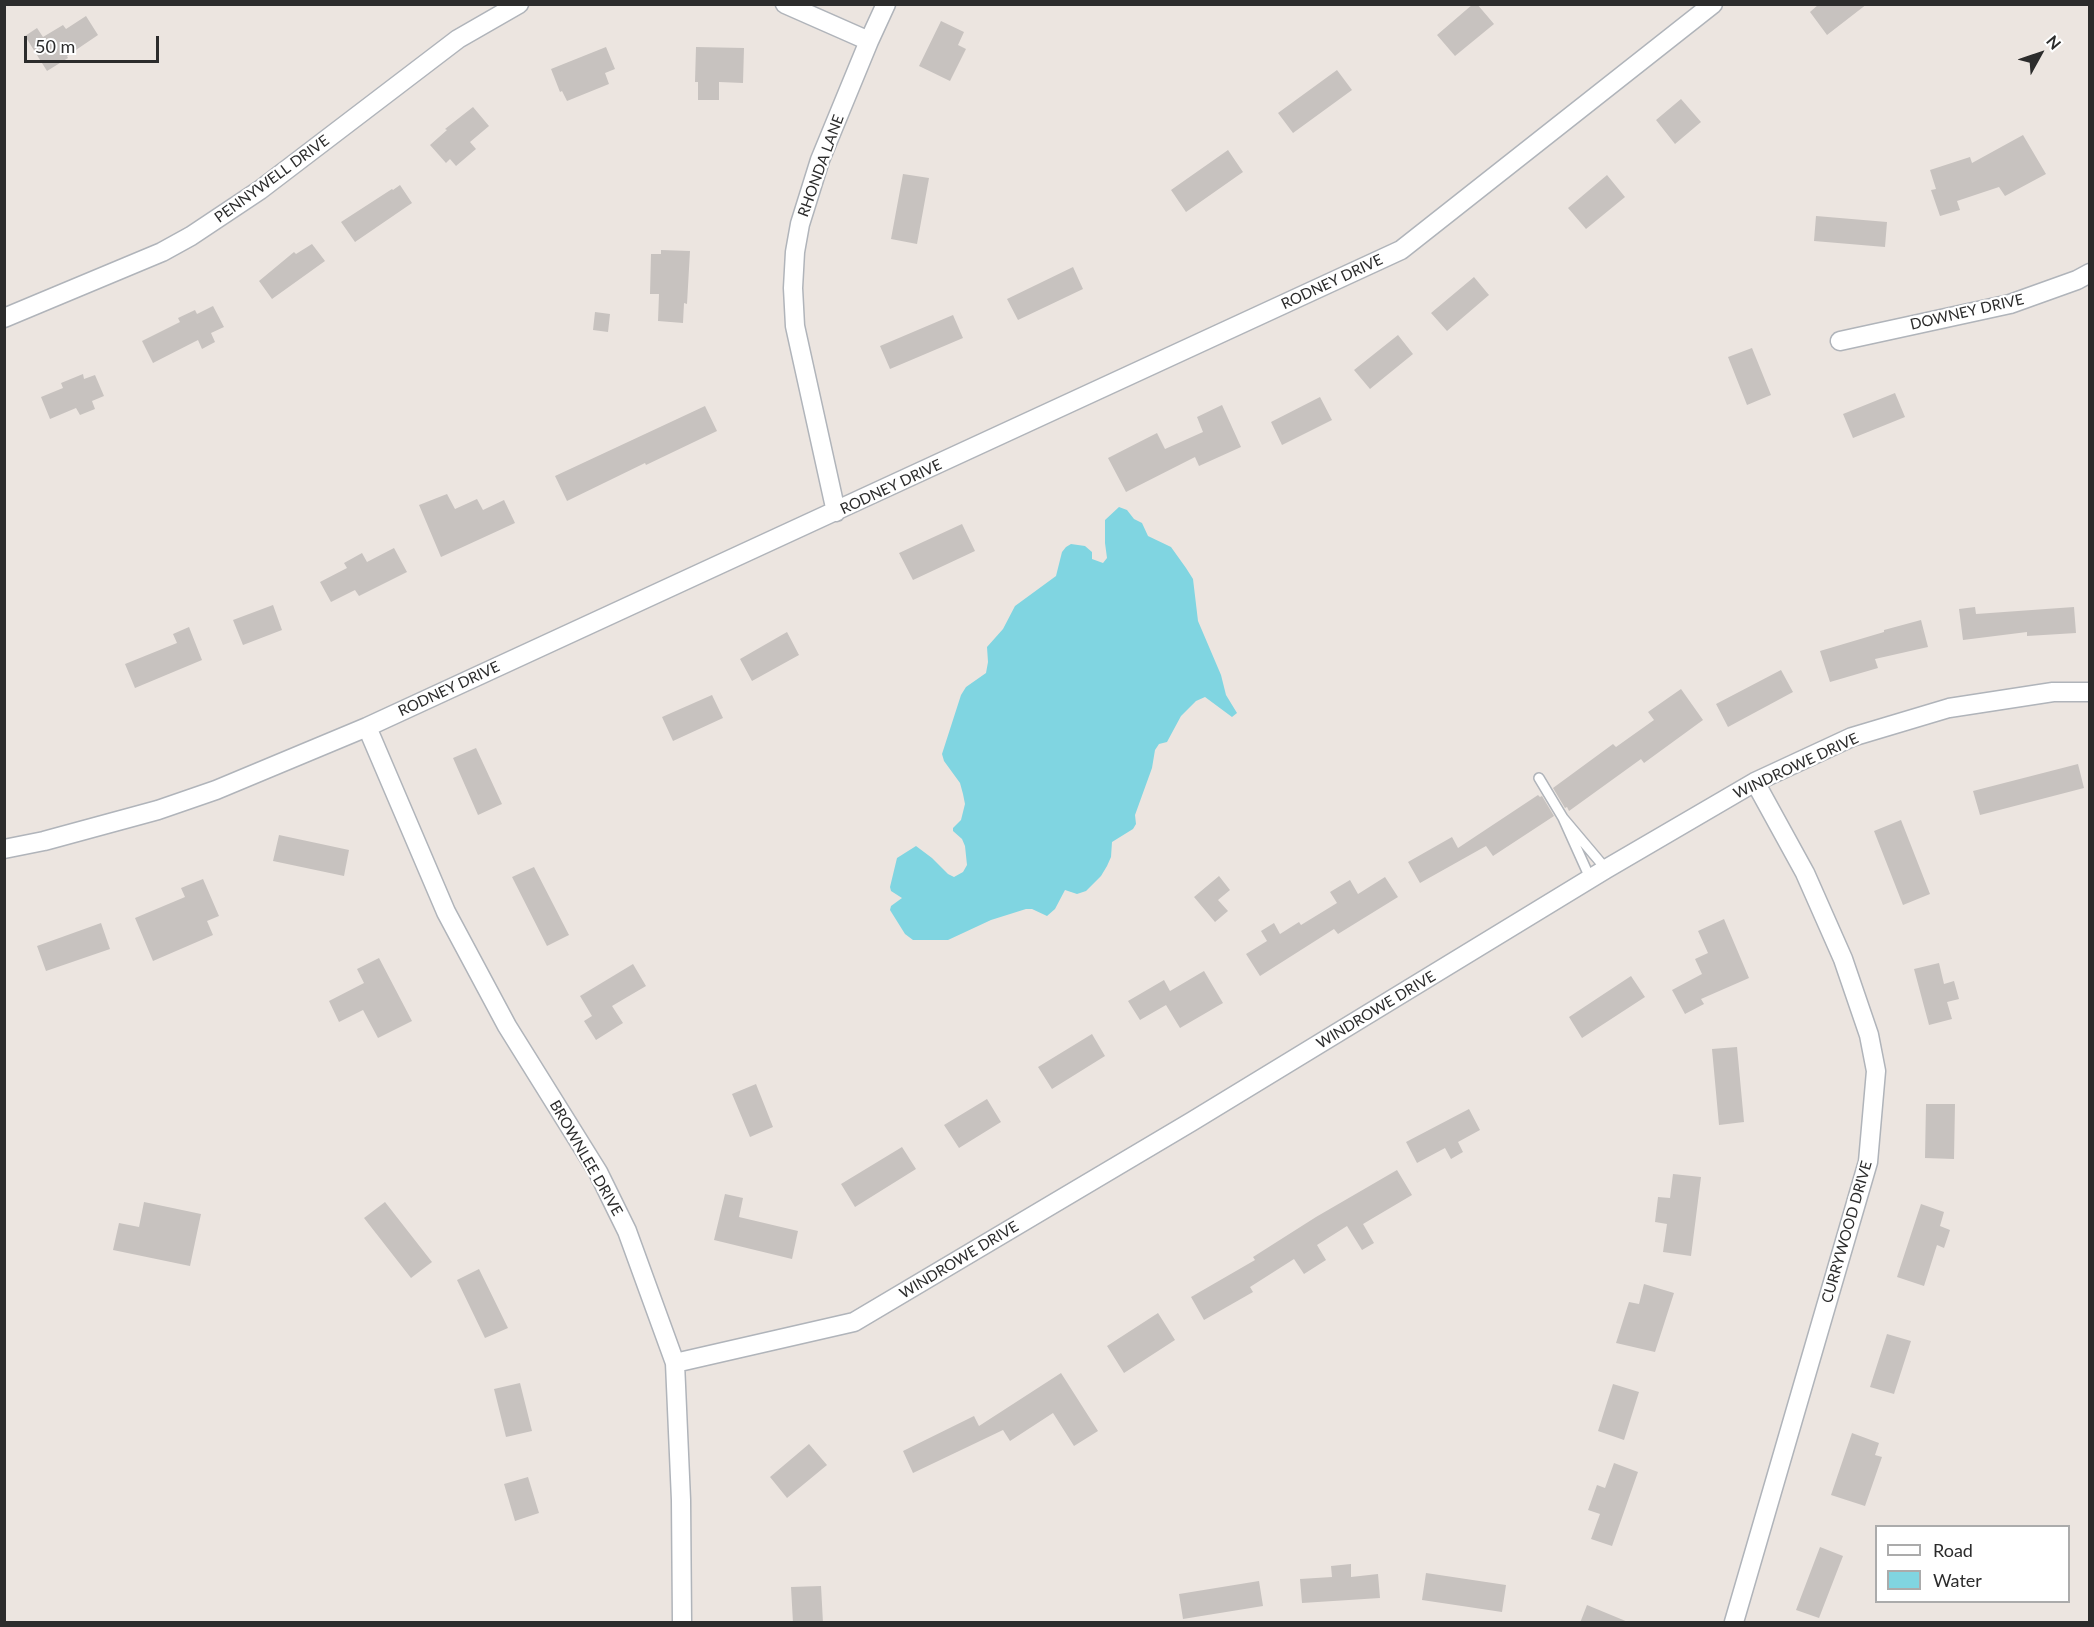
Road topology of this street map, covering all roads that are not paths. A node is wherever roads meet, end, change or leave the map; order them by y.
1 (519, 4) edge
2 (785, 4) edge
3 (886, 4) edge
4 (1713, 4) edge
5 (869, 41) junction
6 (2090, 273) edge
7 (4, 318) edge
8 (1840, 341) dead end
9 (836, 512) junction
10 (2090, 692) edge
11 (367, 727) junction
12 (1539, 778) dead end
13 (1755, 782) junction
14 (1563, 818) junction
15 (4, 849) edge
16 (1598, 874) junction
17 (675, 1363) junction
18 (682, 1623) edge
19 (1734, 1623) edge

1 - 7 street, PENNYWELL DRIVE
2 - 5 street
3 - 5 street, RHONDA LANE
4 - 9 street, RODNEY DRIVE
5 - 9 street, RHONDA LANE
6 - 8 street, DOWNEY DRIVE
9 - 11 street, RODNEY DRIVE
10 - 13 street, WINDROWE DRIVE
11 - 15 street, RODNEY DRIVE
11 - 17 street, BROWNLEE DRIVE
12 - 14 lane
13 - 16 street, WINDROWE DRIVE
13 - 19 street, CURRYWOOD DRIVE
14 - 16 lane
14 - 16 lane
16 - 17 street, WINDROWE DRIVE
17 - 18 street, BROWNLEE DRIVE

